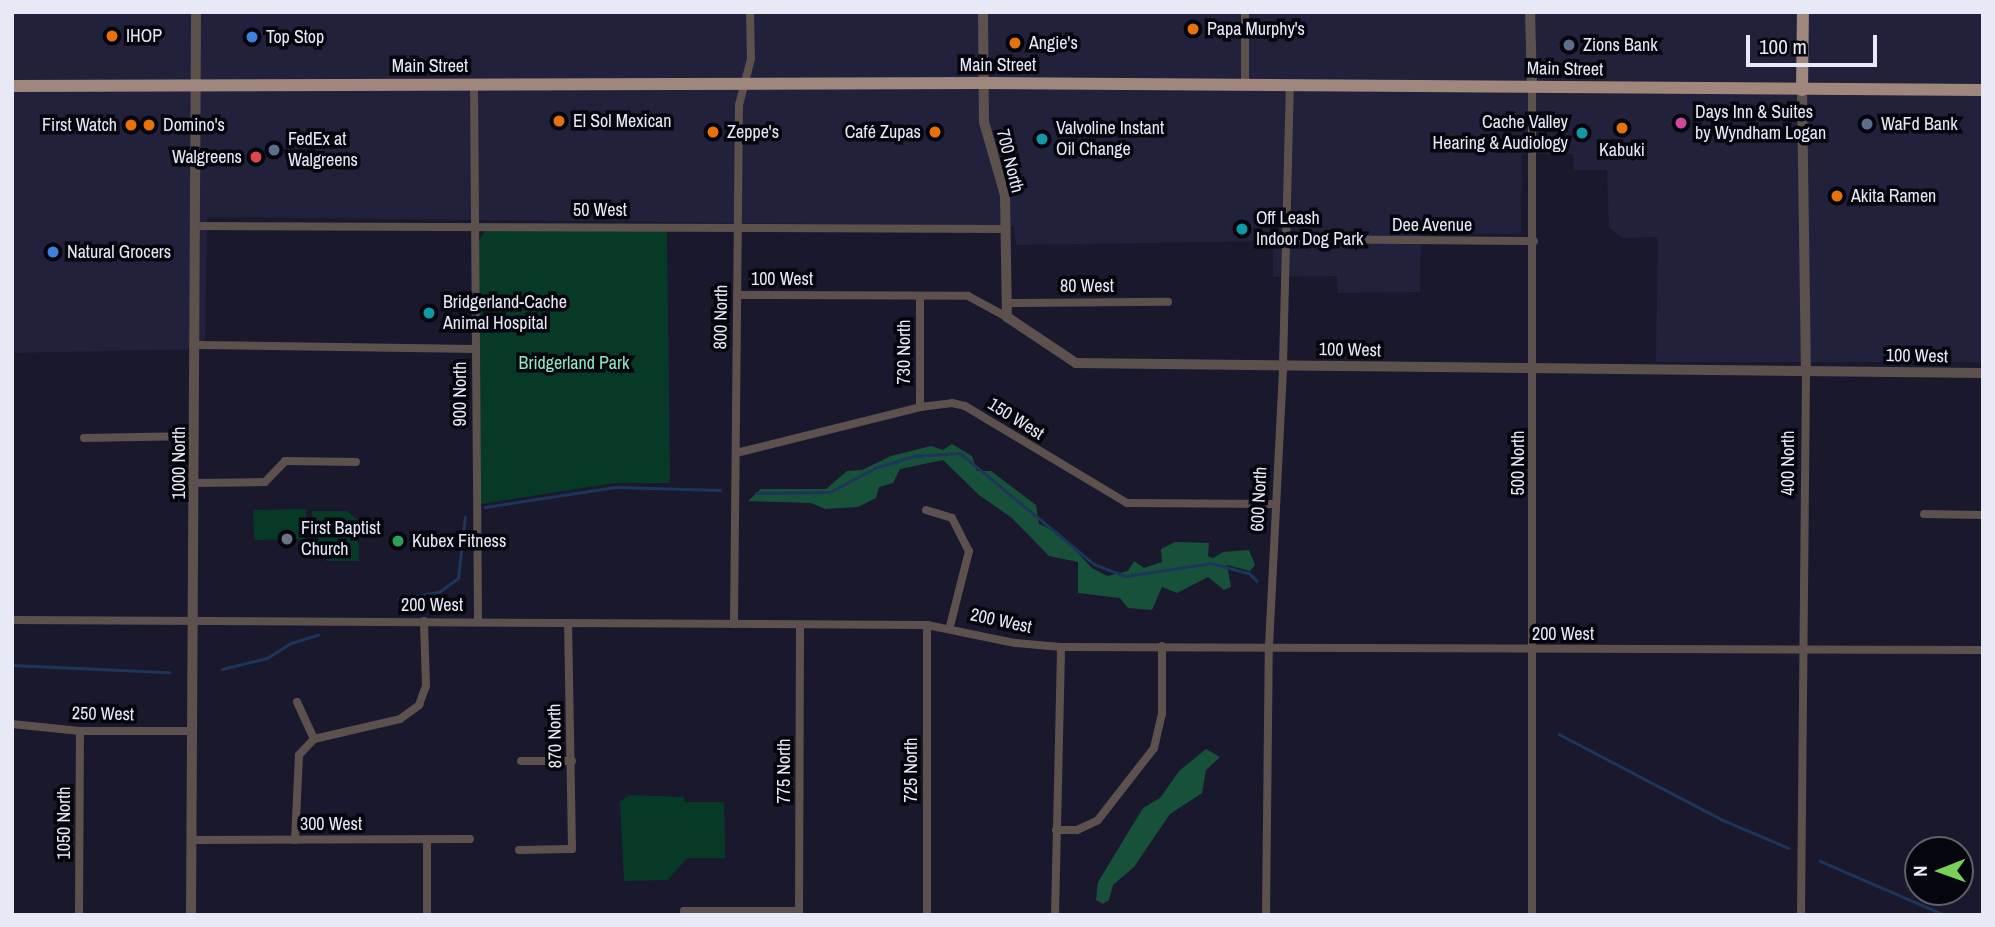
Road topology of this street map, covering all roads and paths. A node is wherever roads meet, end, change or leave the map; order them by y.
1 (196, 12) edge
2 (750, 12) edge
3 (983, 12) edge
4 (1245, 12) edge
5 (1530, 12) edge
6 (1803, 12) edge
7 (474, 83) junction
8 (746, 83) junction
9 (985, 83) junction
10 (1245, 84) junction
11 (1290, 84) junction
12 (1532, 85) junction
13 (12, 86) edge
14 (196, 86) junction
15 (1802, 90) junction
16 (1983, 90) edge
17 (473, 224) junction
18 (195, 226) junction
19 (738, 228) junction
20 (1006, 229) junction
21 (1287, 239) junction
22 (1534, 241) junction
23 (737, 295) junction
24 (920, 297) junction
25 (1168, 302) dead end
26 (1006, 303) junction
27 (1007, 317) junction
28 (195, 345) junction
29 (476, 349) junction
30 (1283, 365) junction
31 (1534, 369) junction
32 (1806, 371) junction
33 (1983, 373) edge
34 (920, 407) junction
35 (194, 436) junction
36 (84, 438) dead end
37 (736, 453) junction
38 (356, 462) dead end
39 (194, 483) junction
40 (1275, 504) junction
41 (926, 510) dead end
42 (1924, 514) dead end
43 (1983, 514) edge
44 (12, 620) edge
45 (194, 621) junction
46 (424, 621) junction
47 (478, 621) junction
48 (568, 623) junction
49 (734, 624) junction
50 (927, 625) junction
51 (800, 626) junction
52 (950, 626) junction
53 (1162, 646) junction
54 (1269, 646) junction
55 (1060, 647) junction
56 (1533, 650) junction
57 (1803, 650) junction
58 (1983, 650) edge
59 (297, 702) dead end
60 (12, 724) edge
61 (80, 731) junction
62 (193, 731) junction
63 (314, 740) junction
64 (521, 761) dead end
65 (572, 761) junction
66 (1056, 830) junction
67 (427, 839) junction
68 (470, 839) dead end
69 (192, 840) junction
70 (295, 840) junction
71 (519, 850) dead end
72 (684, 913) edge
73 (799, 913) edge
74 (79, 915) edge
75 (191, 915) edge
76 (427, 915) edge
77 (927, 915) edge
78 (1055, 915) edge
79 (1266, 915) edge
80 (1532, 915) edge
81 (1801, 915) edge

1 - 14 street, 1000 North
2 - 8 street, 800 North
3 - 9 street, 700 North
4 - 10 street
5 - 12 street, 500 North
6 - 15 main road, 400 North
7 - 8 main road, Main Street
7 - 14 main road, Main Street
7 - 17 street, 900 North
8 - 9 main road, Main Street
8 - 19 street, 800 North
9 - 10 main road, Main Street
9 - 20 street, 700 North
10 - 11 main road, Main Street
11 - 12 main road, Main Street
11 - 21 street, 600 North
12 - 15 main road, Main Street
12 - 22 street, 500 North
13 - 14 main road, Main Street
14 - 18 street, 1000 North
15 - 16 main road, Main Street
15 - 32 street, 400 North
17 - 18 street, 50 West
17 - 19 street, 50 West
17 - 29 street, 900 North
18 - 28 street, 1000 North
19 - 20 street, 50 West
19 - 23 street, 800 North
20 - 26 street, 700 North
21 - 22 street, Dee Avenue
21 - 30 street, 600 North
22 - 31 street, 500 North
23 - 24 street, 100 West
23 - 37 street, 800 North
24 - 27 street, 100 West
24 - 34 street, 730 North
25 - 26 street, 80 West
26 - 27 street, 700 North
27 - 30 street, 100 West
28 - 29 street
28 - 35 street, 1000 North
29 - 47 street, 900 North
30 - 31 street, 100 West
30 - 40 street, 600 North
31 - 32 street, 100 West
31 - 56 street, 500 North
32 - 33 street, 100 West
32 - 57 street, 400 North
34 - 37 street, 150 West
34 - 40 street, 150 West
35 - 36 street
35 - 39 street, 1000 North
37 - 49 street, 800 North
38 - 39 street
39 - 45 street, 1000 North
40 - 54 street, 600 North
41 - 52 street
42 - 43 street
44 - 45 street, 200 West
45 - 46 street, 200 West
45 - 62 street, 1000 North
46 - 47 street, 200 West
46 - 63 street
47 - 48 street, 200 West
48 - 49 street, 200 West
48 - 65 street, 870 North
49 - 51 street, 200 West
50 - 51 street, 200 West
50 - 52 street, 200 West
50 - 77 street, 725 North
51 - 73 street, 775 North
52 - 55 street, 200 West
53 - 54 street, 200 West
53 - 55 street, 200 West
53 - 66 street
54 - 56 street, 200 West
54 - 79 street, 600 North
55 - 66 street
56 - 57 street, 200 West
56 - 80 street, 500 North
57 - 58 street, 200 West
57 - 81 street, 400 North
59 - 63 street
60 - 61 street, 250 West
61 - 62 street, 250 West
61 - 74 street, 1050 North
62 - 69 street, 1000 North
63 - 70 street
64 - 65 street
65 - 71 street, 870 North
66 - 78 street
67 - 68 street, 300 West
67 - 70 street, 300 West
67 - 76 street
69 - 70 street, 300 West
69 - 75 street, 1000 North
72 - 73 street

